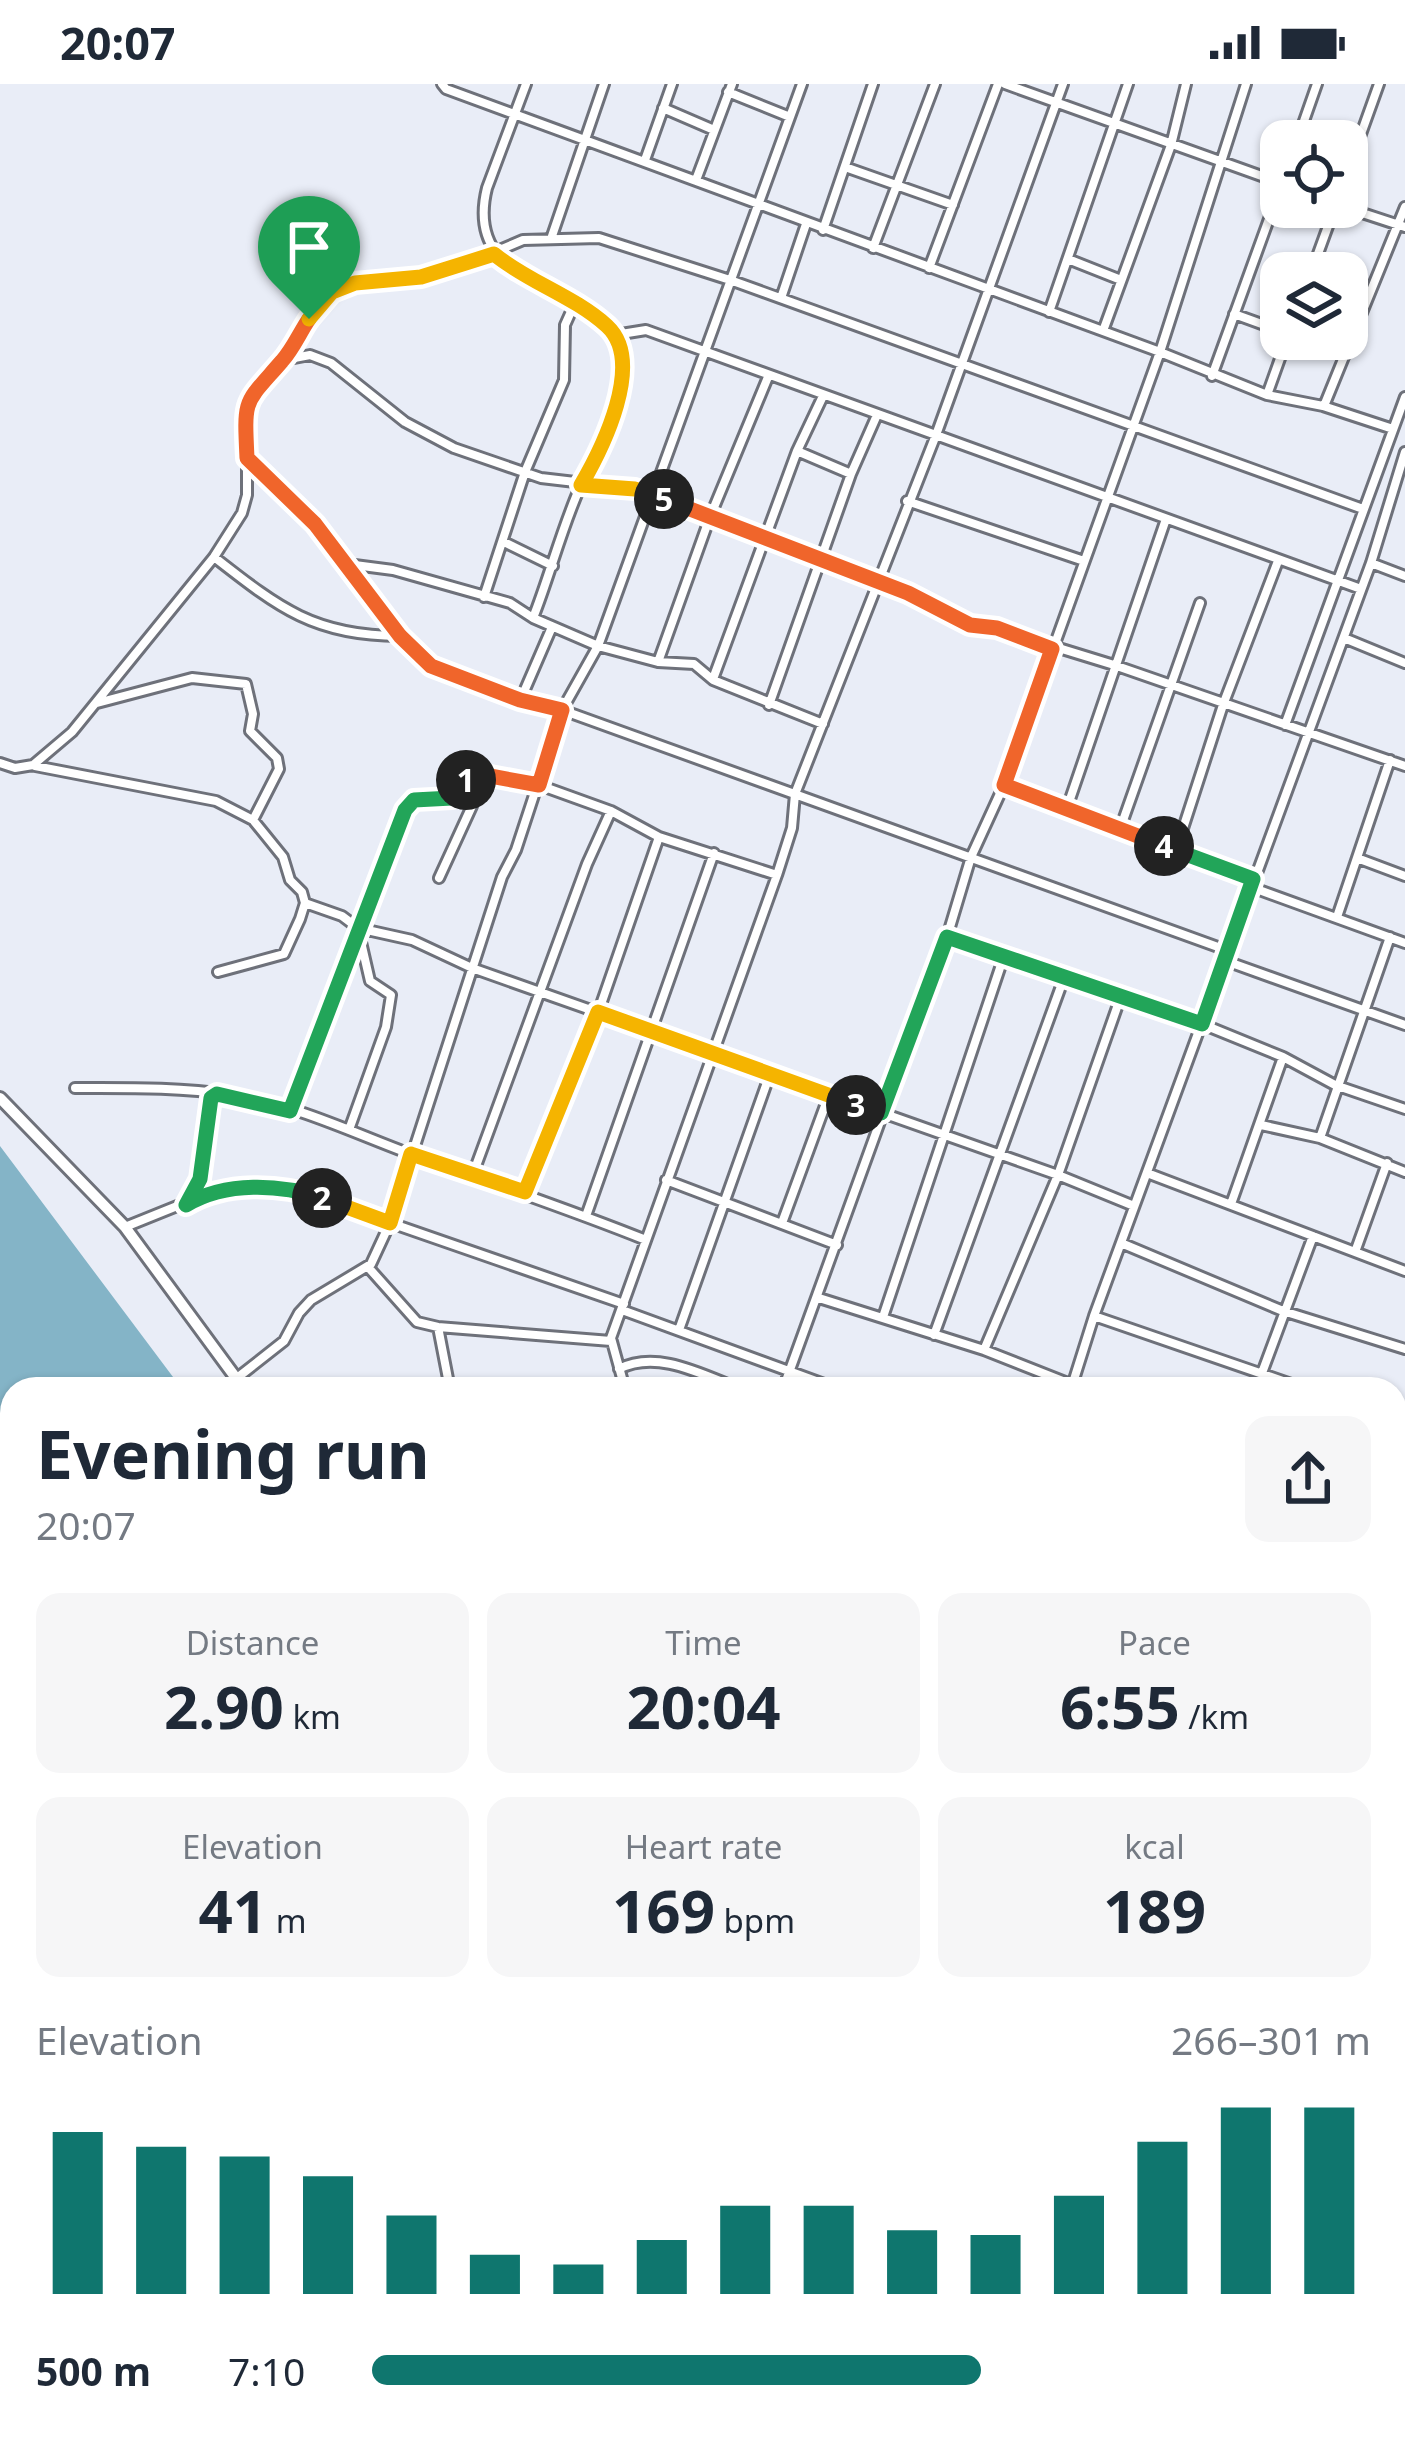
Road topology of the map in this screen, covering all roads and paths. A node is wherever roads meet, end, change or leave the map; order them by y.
1 (442, 84) edge
2 (526, 84) edge
3 (604, 84) edge
4 (672, 84) edge
5 (802, 84) edge
6 (873, 84) edge
7 (935, 84) edge
8 (1001, 84) edge
9 (1063, 84) edge
10 (1129, 84) edge
11 (1186, 84) edge
12 (1246, 84) edge
13 (1318, 84) edge
14 (1379, 84) edge
15 (730, 88) edge
16 (1056, 103) junction
17 (664, 108) junction
18 (515, 115) junction
19 (790, 117) junction
20 (1305, 120) edge
21 (1366, 120) edge
22 (1116, 125) junction
23 (715, 130) junction
24 (585, 139) junction
25 (1171, 145) junction
26 (645, 160) junction
27 (1222, 162) junction
28 (844, 167) junction
29 (1260, 176) edge
30 (696, 180) junction
31 (896, 186) junction
32 (757, 206) junction
33 (953, 206) junction
34 (1405, 207) edge
35 (1368, 215) edge
36 (806, 224) junction
37 (1402, 226) edge
38 (1265, 228) edge
39 (823, 230) junction
40 (552, 236) junction
41 (873, 248) junction
42 (494, 254) junction
43 (1067, 259) junction
44 (929, 268) junction
45 (730, 280) junction
46 (1121, 280) junction
47 (987, 290) junction
48 (781, 298) junction
49 (1368, 299) edge
50 (574, 305) junction
51 (1048, 312) junction
52 (1234, 314) junction
53 (1260, 323) edge
54 (1103, 331) junction
55 (615, 335) junction
56 (1160, 352) junction
57 (706, 355) junction
58 (284, 360) junction
59 (1280, 360) edge
60 (1340, 360) edge
61 (960, 363) junction
62 (768, 376) junction
63 (1212, 376) junction
64 (1267, 395) junction
65 (824, 396) junction
66 (1405, 397) edge
67 (1323, 406) junction
68 (877, 415) junction
69 (1133, 425) junction
70 (1393, 429) junction
71 (936, 435) junction
72 (797, 451) junction
73 (1405, 452) edge
74 (247, 458) junction
75 (525, 472) junction
76 (850, 473) junction
77 (581, 485) junction
78 (1394, 486) junction
79 (1405, 490) edge
80 (652, 495) junction
81 (1108, 496) junction
82 (908, 501) junction
83 (1364, 509) junction
84 (710, 517) junction
85 (1166, 519) junction
86 (768, 538) junction
87 (504, 542) junction
88 (214, 557) junction
89 (820, 558) junction
90 (1084, 561) junction
91 (1278, 561) junction
92 (1372, 563) junction
93 (346, 564) junction
94 (553, 566) junction
95 (1405, 576) edge
96 (880, 582) junction
97 (1337, 582) junction
98 (1360, 589) junction
99 (484, 596) junction
100 (1201, 604) dead end
101 (533, 618) junction
102 (552, 627) junction
103 (400, 636) junction
104 (1344, 638) junction
105 (598, 646) junction
106 (1052, 649) junction
107 (658, 662) junction
108 (1405, 663) edge
109 (1114, 665) junction
110 (713, 680) junction
111 (1169, 684) junction
112 (520, 700) junction
113 (95, 704) junction
114 (769, 705) junction
115 (1223, 705) junction
116 (562, 710) junction
117 (823, 724) junction
118 (1285, 725) junction
119 (1310, 733) junction
120 (1390, 760) junction
121 (0, 764) edge
122 (33, 765) junction
123 (1405, 766) edge
124 (474, 773) junction
125 (539, 785) junction
126 (1004, 785) junction
127 (795, 794) junction
128 (1066, 808) junction
129 (611, 811) junction
130 (253, 820) junction
131 (1120, 829) junction
132 (659, 837) junction
133 (1176, 850) junction
134 (714, 853) junction
135 (971, 857) junction
136 (1357, 858) junction
137 (777, 875) junction
138 (1405, 876) edge
139 (440, 878) dead end
140 (1252, 883) junction
141 (305, 903) junction
142 (1337, 917) junction
143 (358, 928) junction
144 (947, 937) junction
145 (1390, 937) junction
146 (1405, 943) edge
147 (1004, 956) junction
148 (1227, 956) junction
149 (472, 968) junction
150 (218, 972) dead end
151 (1064, 978) junction
152 (540, 991) junction
153 (1121, 996) junction
154 (598, 1012) junction
155 (1363, 1012) junction
156 (1202, 1024) junction
157 (1405, 1025) edge
158 (653, 1033) junction
159 (714, 1053) junction
160 (1282, 1057) junction
161 (770, 1074) junction
162 (1335, 1085) junction
163 (75, 1088) dead end
164 (217, 1094) junction
165 (829, 1095) junction
166 (0, 1098) edge
167 (1405, 1108) edge
168 (290, 1111) junction
169 (881, 1113) junction
170 (1261, 1125) junction
171 (350, 1127) junction
172 (946, 1137) junction
173 (1320, 1138) junction
174 (411, 1154) junction
175 (996, 1155) junction
176 (1387, 1162) junction
177 (1405, 1172) edge
178 (1147, 1173) junction
179 (473, 1174) junction
180 (1058, 1175) junction
181 (667, 1180) junction
182 (525, 1192) junction
183 (725, 1203) junction
184 (1231, 1204) junction
185 (186, 1205) junction
186 (1134, 1206) junction
187 (586, 1216) junction
188 (390, 1223) junction
189 (782, 1223) junction
190 (125, 1227) junction
191 (1313, 1236) junction
192 (646, 1240) junction
193 (1121, 1243) junction
194 (837, 1245) junction
195 (1355, 1252) junction
196 (368, 1267) junction
197 (1405, 1271) edge
198 (819, 1298) junction
199 (623, 1307) junction
200 (1283, 1311) junction
201 (1094, 1316) junction
202 (883, 1317) junction
203 (438, 1327) junction
204 (679, 1330) junction
205 (934, 1335) junction
206 (611, 1342) junction
207 (1405, 1349) edge
208 (984, 1350) junction
209 (619, 1369) junction
210 (790, 1372) junction
211 (1262, 1373) junction
212 (237, 1377) edge
213 (247, 1377) edge
214 (448, 1377) edge
215 (621, 1377) edge
216 (708, 1377) edge
217 (788, 1377) edge
218 (804, 1377) edge
219 (1049, 1377) edge
220 (1079, 1377) edge
221 (1260, 1377) edge
222 (1273, 1377) edge

1 - 18 street
2 - 18 street
3 - 24 street
4 - 17 street
5 - 19 street
6 - 28 street
7 - 31 street
8 - 16 street
8 - 33 street
9 - 16 street
10 - 22 street
11 - 25 street
12 - 27 street
13 - 20 street
14 - 21 street
15 - 19 street
15 - 23 street
16 - 22 street
16 - 47 street
17 - 23 street
17 - 26 street
18 - 24 street
18 - 42 street
19 - 32 street
22 - 25 street
22 - 43 street
23 - 30 street
24 - 26 street
24 - 40 street
25 - 27 street
25 - 46 street
26 - 30 street
27 - 29 street
27 - 56 street
28 - 31 street
28 - 39 street
30 - 32 street
31 - 33 street
31 - 41 street
32 - 36 street
32 - 45 street
33 - 44 street
34 - 37 street
35 - 37 street
36 - 39 street
36 - 48 street
37 - 49 street
38 - 52 street
39 - 41 street
40 - 42 street
40 - 45 street
41 - 44 street
42 - 50 street
42 - 58 street
43 - 46 street
43 - 51 street
44 - 47 street
45 - 48 street
45 - 57 street
46 - 54 street
47 - 51 street
47 - 61 street
48 - 61 street
50 - 55 street
50 - 75 street
51 - 54 street
52 - 53 street
52 - 63 street
54 - 56 street
55 - 57 street
55 - 77 street
56 - 63 street
56 - 69 street
57 - 62 street
57 - 80 street
58 - 74 street
58 - 75 street
59 - 64 street
60 - 67 street
61 - 69 street
61 - 71 street
62 - 65 street
62 - 84 street
63 - 64 street
64 - 67 street
65 - 68 street
65 - 72 street
66 - 70 street
67 - 70 street
68 - 71 street
68 - 76 street
69 - 81 street
69 - 83 street
70 - 83 street
71 - 81 street
71 - 82 street
72 - 76 street
72 - 86 street
73 - 78 street
74 - 88 street
74 - 93 street
75 - 77 street
75 - 87 street
76 - 89 street
77 - 80 street
77 - 94 street
78 - 79 street
78 - 92 street
80 - 84 street
80 - 105 street
81 - 85 street
81 - 90 street
82 - 90 street
82 - 96 street
83 - 97 street
84 - 86 street
84 - 107 street
85 - 91 street
85 - 109 street
86 - 89 street
86 - 110 street
87 - 94 street
87 - 99 street
88 - 103 street
88 - 113 street
89 - 96 street
89 - 114 street
90 - 106 street
91 - 97 street
91 - 115 street
92 - 95 street
92 - 98 street
93 - 99 street
93 - 103 street
94 - 101 street
96 - 106 street
96 - 117 street
97 - 98 street
97 - 118 street
98 - 104 street
99 - 101 street
100 - 111 street
101 - 102 street
102 - 105 street
102 - 112 street
103 - 112 street
104 - 108 street
104 - 119 street
105 - 107 street
105 - 116 street
106 - 109 street
106 - 126 street
107 - 110 street
109 - 111 street
109 - 128 street
110 - 114 street
111 - 115 street
111 - 131 street
112 - 116 street
113 - 122 street
113 - 130 street
114 - 117 street
115 - 118 street
115 - 133 street
116 - 125 street
116 - 127 street
117 - 127 street
118 - 119 street
119 - 120 street
119 - 140 street
120 - 123 street
120 - 136 street
121 - 122 street
122 - 130 street
124 - 125 street
124 - 139 street
124 - 143 street
125 - 129 street
125 - 149 street
126 - 128 street
126 - 135 street
127 - 135 street
127 - 137 street
128 - 131 street
129 - 132 street
129 - 152 street
130 - 141 street
131 - 133 street
132 - 134 street
132 - 154 street
133 - 140 street
134 - 137 street
134 - 158 street
135 - 144 street
135 - 148 street
136 - 138 street
136 - 142 street
137 - 159 street
140 - 142 street
140 - 148 street
141 - 143 street
141 - 150 street
142 - 145 street
143 - 149 street
143 - 168 street
143 - 171 street
144 - 147 street
144 - 169 street
145 - 146 street
145 - 155 street
147 - 151 street
147 - 172 street
148 - 155 street
148 - 156 street
149 - 152 street
149 - 174 street
151 - 153 street
151 - 175 street
152 - 154 street
152 - 179 street
153 - 156 street
153 - 180 street
154 - 158 street
154 - 182 street
155 - 157 street
155 - 162 street
156 - 160 street
156 - 178 street
158 - 159 street
158 - 187 street
159 - 161 street
159 - 181 street
160 - 162 street
160 - 170 street
161 - 165 street
161 - 183 street
162 - 167 street
162 - 173 street
163 - 164 street
164 - 168 street
164 - 185 street
165 - 169 street
165 - 189 street
166 - 190 main road
168 - 171 street
169 - 172 street
169 - 194 street
170 - 173 street
170 - 184 street
171 - 174 street
172 - 175 street
172 - 202 street
173 - 176 street
174 - 179 street
174 - 188 street
175 - 180 street
175 - 205 street
176 - 177 street
176 - 195 street
178 - 184 street
178 - 186 street
179 - 182 street
180 - 186 street
180 - 208 street
181 - 183 street
181 - 192 street
182 - 187 street
183 - 189 street
183 - 204 street
184 - 191 street
185 - 188 street
185 - 190 street
186 - 193 street
187 - 192 street
188 - 196 street
188 - 199 street
189 - 194 street
190 - 212 main road
191 - 195 street
191 - 200 street
192 - 199 street
193 - 200 street
193 - 201 street
194 - 198 street
195 - 197 street
196 - 203 street
196 - 213 street
198 - 202 street
198 - 210 street
199 - 204 street
199 - 206 street
200 - 207 street
200 - 211 street
201 - 211 street
201 - 220 street
202 - 205 street
203 - 206 street
203 - 214 street
204 - 210 street
205 - 208 street
206 - 209 street
208 - 219 street
209 - 215 street
209 - 216 street
210 - 217 street
210 - 218 street
211 - 221 street
211 - 222 street

